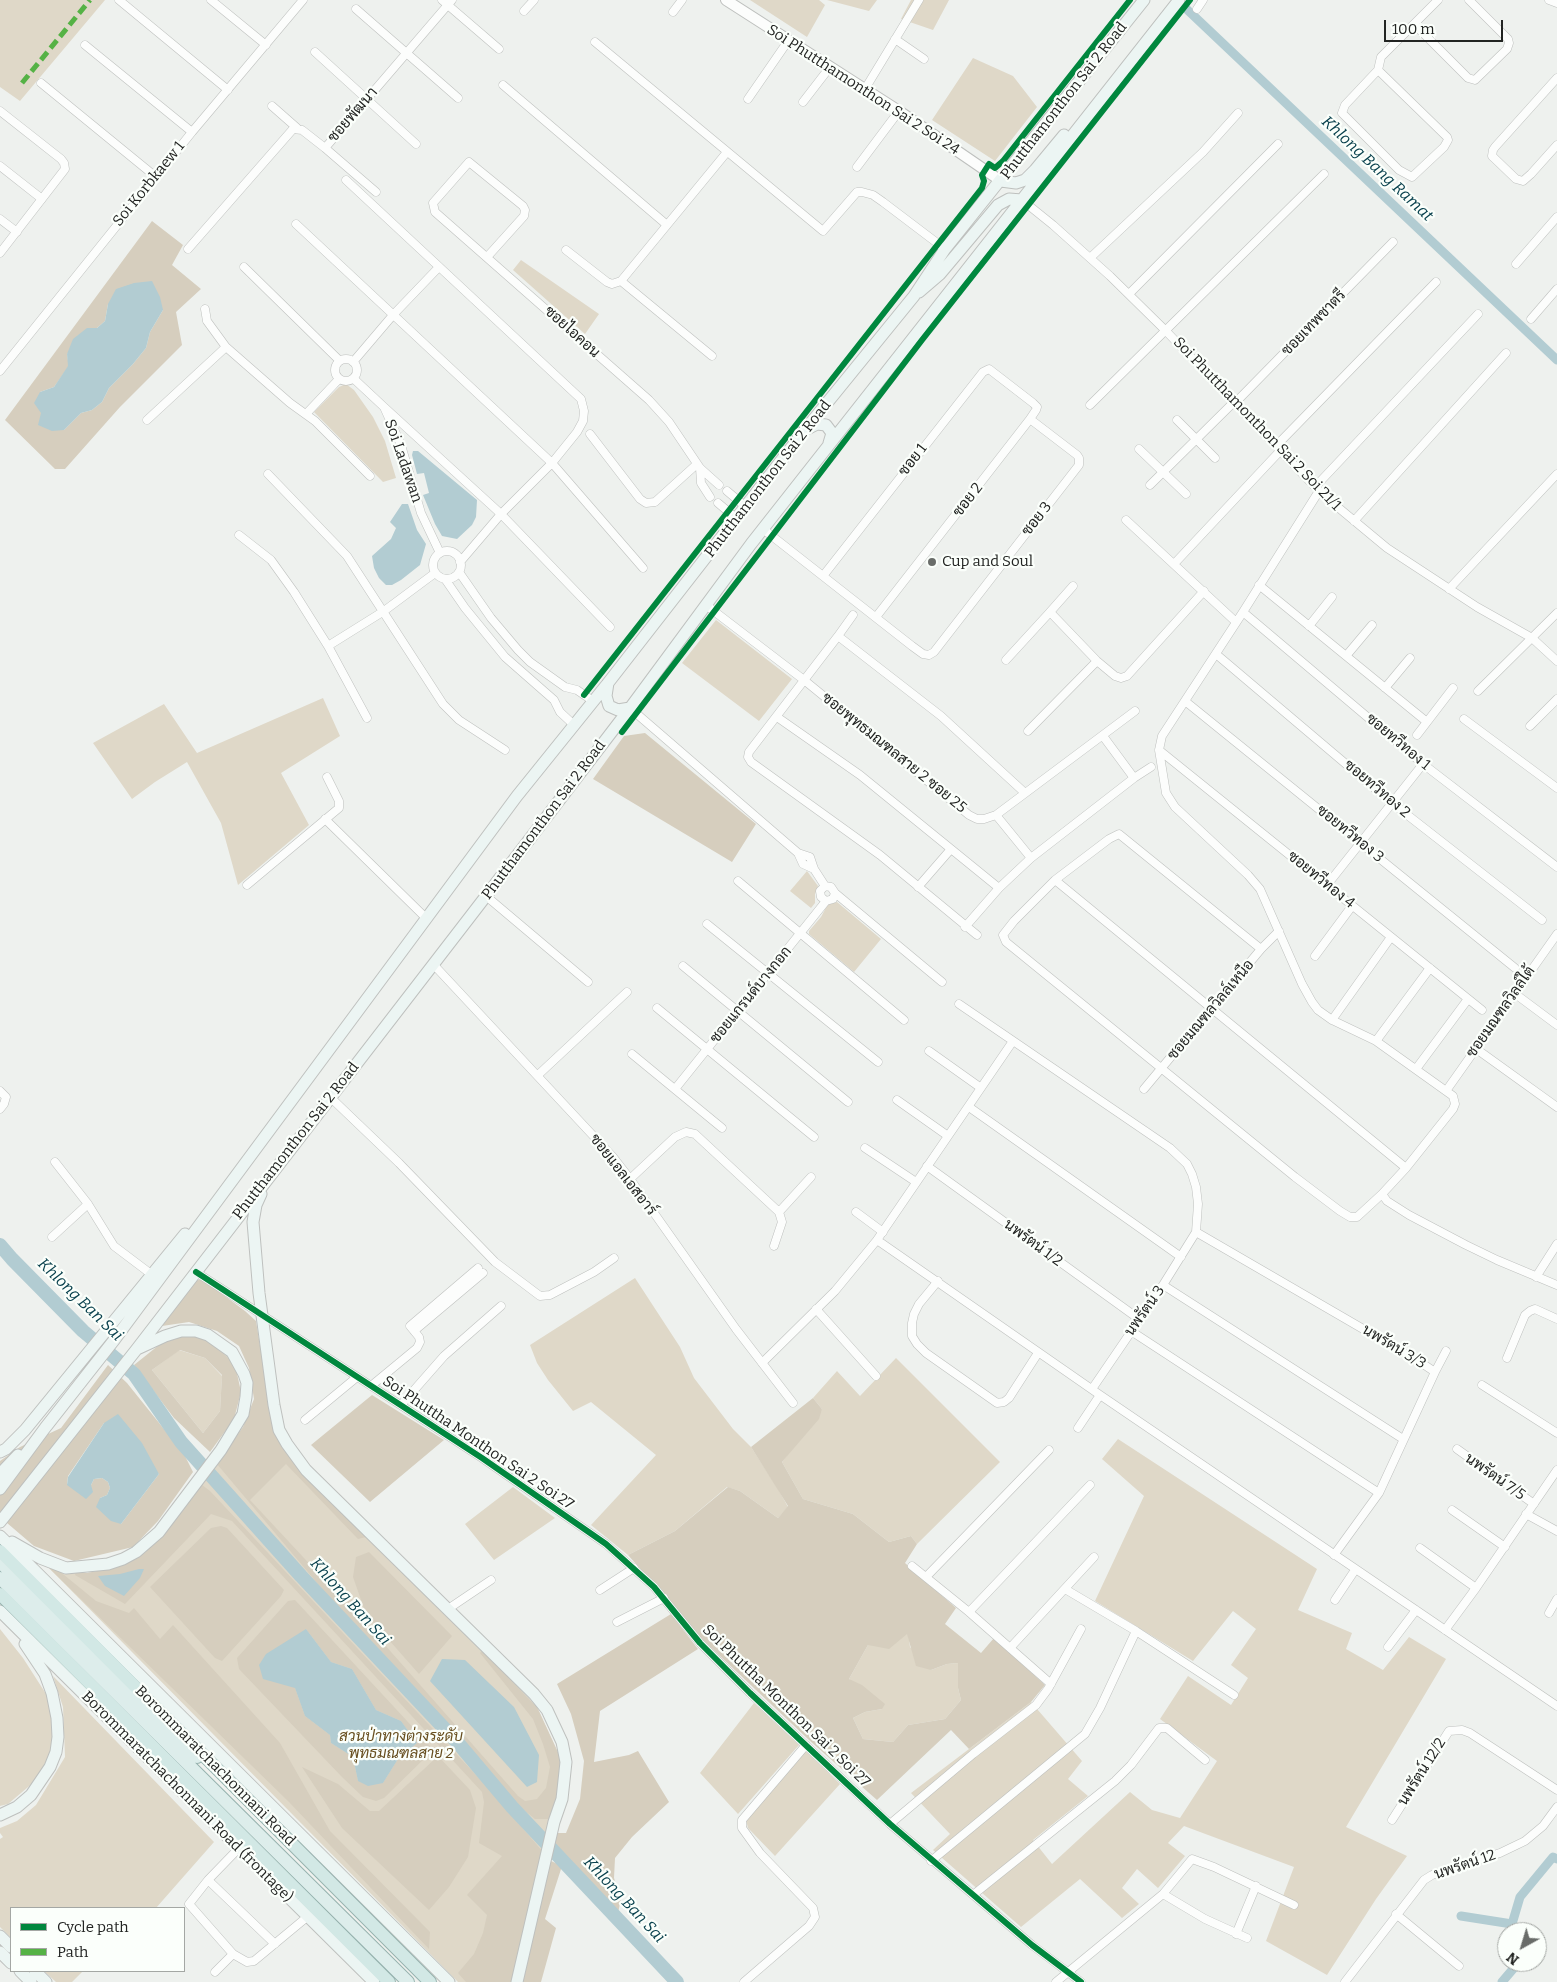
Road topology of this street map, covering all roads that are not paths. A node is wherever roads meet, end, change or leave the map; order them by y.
1 (119, 0) edge
2 (211, 0) edge
3 (302, 0) edge
4 (534, 0) edge
5 (682, 0) edge
6 (726, 0) edge
7 (919, 0) edge
8 (1179, 0) edge
9 (1203, 0) edge
10 (1438, 0) edge
11 (1469, 0) edge
12 (1550, 0) edge
13 (1144, 1) edge
14 (447, 2) edge
15 (1557, 2) edge
16 (356, 9) dead end
17 (1196, 9) dead end
18 (524, 12) dead end
19 (673, 12) dead end
20 (1414, 24) junction
21 (895, 39) junction
22 (788, 41) junction
23 (595, 42) dead end
24 (85, 45) dead end
25 (266, 45) junction
26 (499, 49) dead end
27 (315, 52) dead end
28 (406, 54) junction
29 (924, 59) dead end
30 (830, 67) junction
31 (1378, 70) junction
32 (1557, 78) edge
33 (41, 83) dead end
34 (503, 85) dead end
35 (866, 89) junction
36 (228, 90) junction
37 (1106, 93) junction
38 (458, 98) dead end
39 (748, 99) dead end
40 (366, 100) junction
41 (803, 102) dead end
42 (272, 106) dead end
43 (0, 111) edge
44 (899, 111) junction
45 (1238, 113) dead end
46 (297, 128) junction
47 (192, 132) junction
48 (416, 144) dead end
49 (1278, 144) dead end
50 (1557, 145) edge
51 (325, 148) junction
52 (727, 152) junction
53 (0, 166) edge
54 (857, 167) dead end
55 (1324, 174) dead end
56 (156, 177) junction
57 (346, 180) dead end
58 (1001, 181) junction
59 (376, 192) dead end
60 (42, 199) junction
61 (1022, 200) junction
62 (1557, 217) edge
63 (0, 218) edge
64 (296, 224) dead end
65 (667, 225) junction
66 (17, 232) junction
67 (1393, 242) dead end
68 (188, 249) dead end
69 (945, 249) junction
70 (566, 250) dead end
71 (0, 253) edge
72 (488, 256) junction
73 (1090, 258) junction
74 (1516, 264) dead end
75 (244, 267) dead end
76 (439, 267) junction
77 (621, 281) junction
78 (1436, 282) dead end
79 (1557, 289) edge
80 (1129, 294) junction
81 (914, 296) junction
82 (204, 309) dead end
83 (1478, 314) dead end
84 (393, 315) junction
85 (1531, 319) dead end
86 (1165, 330) junction
87 (226, 348) junction
88 (1506, 353) dead end
89 (712, 356) dead end
90 (340, 361) junction
91 (354, 362) junction
92 (0, 371) edge
93 (339, 379) junction
94 (354, 379) junction
95 (1234, 403) junction
96 (1090, 405) dead end
97 (384, 407) junction
98 (306, 414) junction
99 (147, 420) dead end
100 (1030, 420) junction
101 (1177, 420) dead end
102 (805, 430) junction
103 (590, 434) dead end
104 (1197, 440) junction
105 (828, 445) junction
106 (1139, 449) dead end
107 (1278, 449) junction
108 (1215, 458) dead end
109 (552, 463) junction
110 (699, 466) junction
111 (1163, 472) junction
112 (268, 474) dead end
113 (1557, 474) edge
114 (370, 476) dead end
115 (719, 485) dead end
116 (1150, 486) dead end
117 (1317, 489) junction
118 (727, 491) dead end
119 (1186, 494) dead end
120 (710, 497) dead end
121 (718, 504) dead end
122 (746, 507) junction
123 (501, 514) junction
124 (737, 519) junction
125 (1126, 520) dead end
126 (1354, 522) junction
127 (763, 529) junction
128 (239, 535) dead end
129 (440, 553) junction
130 (460, 562) junction
131 (1174, 564) junction
132 (643, 568) dead end
133 (459, 572) junction
134 (435, 573) junction
135 (823, 576) junction
136 (444, 579) junction
137 (1259, 585) junction
138 (1073, 586) dead end
139 (1449, 589) junction
140 (1204, 591) junction
141 (1332, 598) dead end
142 (706, 605) junction
143 (384, 611) junction
144 (1050, 612) junction
145 (1243, 612) junction
146 (1557, 613) edge
147 (853, 615) dead end
148 (876, 618) junction
149 (1236, 622) junction
150 (1372, 625) dead end
151 (1309, 626) junction
152 (610, 627) dead end
153 (838, 636) junction
154 (1532, 638) junction
155 (328, 646) junction
156 (1216, 654) junction
157 (1346, 656) junction
158 (1410, 658) dead end
159 (1006, 660) dead end
160 (1097, 661) junction
161 (1557, 661) edge
162 (804, 680) junction
163 (608, 683) junction
164 (565, 687) junction
165 (1385, 688) junction
166 (1453, 688) dead end
167 (1478, 692) dead end
168 (1557, 699) edge
169 (554, 700) junction
170 (593, 701) junction
171 (1185, 701) junction
172 (630, 708) junction
173 (1135, 711) dead end
174 (777, 717) junction
175 (367, 718) dead end
176 (1464, 719) dead end
177 (1426, 722) junction
178 (574, 725) junction
179 (1530, 726) dead end
180 (1028, 731) dead end
181 (1417, 735) dead end
182 (1103, 736) junction
183 (505, 750) dead end
184 (1159, 750) junction
185 (1423, 764) junction
186 (1151, 767) dead end
187 (327, 778) dead end
188 (1134, 778) junction
189 (1557, 788) edge
190 (1025, 793) junction
191 (1392, 803) junction
192 (996, 815) junction
193 (326, 820) junction
194 (1361, 843) junction
195 (951, 849) junction
196 (1031, 858) junction
197 (1557, 867) edge
198 (1055, 880) junction
199 (738, 881) dead end
200 (247, 885) dead end
201 (1327, 885) junction
202 (824, 886) junction
203 (918, 887) junction
204 (999, 888) junction
205 (835, 893) junction
206 (486, 896) junction
207 (826, 901) junction
208 (1352, 906) junction
209 (427, 919) junction
210 (1542, 920) dead end
211 (707, 924) dead end
212 (965, 927) junction
213 (1279, 932) junction
214 (800, 933) junction
215 (977, 935) dead end
216 (1391, 937) junction
217 (1556, 938) edge
218 (1261, 949) junction
219 (1315, 956) dead end
220 (433, 964) junction
221 (683, 966) dead end
222 (1430, 968) junction
223 (1515, 968) dead end
224 (768, 973) junction
225 (588, 982) dead end
226 (942, 982) dead end
227 (627, 992) dead end
228 (1514, 993) junction
229 (1468, 999) junction
230 (959, 1004) dead end
231 (657, 1008) dead end
232 (1212, 1008) junction
233 (1482, 1010) dead end
234 (738, 1011) junction
235 (904, 1020) dead end
236 (1332, 1020) junction
237 (1557, 1025) edge
238 (1013, 1041) junction
239 (1376, 1041) junction
240 (1475, 1048) junction
241 (707, 1049) junction
242 (929, 1051) dead end
243 (632, 1054) dead end
244 (878, 1062) dead end
245 (1162, 1068) junction
246 (1416, 1069) junction
247 (538, 1075) junction
248 (981, 1088) junction
249 (675, 1089) junction
250 (1144, 1090) dead end
251 (1446, 1090) junction
252 (0, 1091) edge
253 (330, 1096) junction
254 (897, 1100) dead end
255 (848, 1102) dead end
256 (969, 1107) junction
257 (1557, 1107) edge
258 (0, 1109) edge
259 (722, 1128) dead end
260 (271, 1130) junction
261 (948, 1136) junction
262 (814, 1137) dead end
263 (866, 1148) dead end
264 (55, 1162) dead end
265 (927, 1166) junction
266 (1406, 1168) junction
267 (269, 1177) junction
268 (811, 1177) dead end
269 (630, 1179) junction
270 (916, 1182) junction
271 (1382, 1194) junction
272 (88, 1204) junction
273 (779, 1212) junction
274 (856, 1212) dead end
275 (883, 1232) junction
276 (1196, 1232) junction
277 (52, 1237) dead end
278 (877, 1240) junction
279 (1557, 1244) edge
280 (774, 1246) dead end
281 (1181, 1257) junction
282 (614, 1258) dead end
283 (480, 1271) dead end
284 (196, 1272) junction
285 (152, 1274) junction
286 (1536, 1277) junction
287 (938, 1281) junction
288 (1163, 1285) junction
289 (1557, 1285) edge
290 (501, 1306) dead end
291 (816, 1309) junction
292 (263, 1316) junction
293 (1140, 1319) junction
294 (1557, 1319) edge
295 (1131, 1331) junction
296 (1446, 1351) dead end
297 (1038, 1353) junction
298 (132, 1354) junction
299 (1507, 1358) dead end
300 (762, 1363) junction
301 (1435, 1372) junction
302 (876, 1376) dead end
303 (357, 1377) junction
304 (1482, 1385) dead end
305 (371, 1386) junction
306 (1092, 1389) junction
307 (1100, 1395) junction
308 (792, 1403) dead end
309 (401, 1405) junction
310 (305, 1420) dead end
311 (45, 1428) junction
312 (1078, 1428) dead end
313 (1557, 1433) edge
314 (1403, 1439) junction
315 (1457, 1449) dead end
316 (1049, 1450) dead end
317 (0, 1452) edge
318 (0, 1474) edge
319 (1556, 1474) edge
320 (1090, 1485) dead end
321 (0, 1490) edge
322 (1380, 1493) junction
323 (1534, 1504) junction
324 (1452, 1510) dead end
325 (1526, 1514) junction
326 (0, 1522) edge
327 (1557, 1531) edge
328 (0, 1536) edge
329 (1505, 1547) junction
330 (1420, 1548) dead end
331 (0, 1551) edge
332 (1334, 1555) junction
333 (1094, 1556) dead end
334 (0, 1562) edge
335 (912, 1566) dead end
336 (634, 1568) junction
337 (1355, 1570) junction
338 (926, 1577) junction
339 (0, 1578) edge
340 (491, 1580) dead end
341 (1476, 1588) junction
342 (1065, 1589) junction
343 (600, 1590) dead end
344 (0, 1594) edge
345 (664, 1598) junction
346 (1557, 1599) edge
347 (1336, 1600) dead end
348 (448, 1609) junction
349 (1416, 1610) junction
350 (0, 1612) edge
351 (969, 1612) junction
352 (1549, 1613) dead end
353 (617, 1622) dead end
354 (1081, 1629) dead end
355 (1445, 1630) junction
356 (1136, 1631) junction
357 (1388, 1647) dead end
358 (1010, 1648) junction
359 (1051, 1684) junction
360 (1234, 1695) dead end
361 (1557, 1706) edge
362 (806, 1745) junction
363 (1205, 1760) dead end
364 (1557, 1790) edge
365 (1557, 1807) edge
366 (0, 1815) edge
367 (1392, 1820) dead end
368 (890, 1824) junction
369 (239, 1848) junction
370 (931, 1860) junction
371 (208, 1880) junction
372 (1256, 1886) junction
373 (1163, 1894) junction
374 (973, 1895) junction
375 (189, 1904) junction
376 (1294, 1905) dead end
377 (185, 1910) edge
378 (1396, 1914) junction
379 (307, 1917) junction
380 (1236, 1934) junction
381 (0, 1936) edge
382 (1247, 1938) dead end
383 (275, 1944) junction
384 (10, 1946) edge
385 (0, 1952) edge
386 (234, 1954) junction
387 (10, 1962) edge
388 (1459, 1966) dead end
389 (1068, 1971) junction
390 (21, 1972) edge
391 (36, 1972) edge
392 (215, 1972) dead end
393 (32, 1982) edge
394 (46, 1982) edge
395 (374, 1982) edge
396 (389, 1982) edge
397 (408, 1982) edge
398 (422, 1982) edge
399 (430, 1982) edge
400 (449, 1982) edge
401 (518, 1982) edge
402 (744, 1982) edge
403 (1056, 1982) edge
404 (1081, 1982) edge
405 (1345, 1982) edge

1 - 36 street
2 - 25 street
3 - 25 street, Soi Korbkaew 1
4 - 18 street
5 - 19 street
6 - 22 street, Soi Phutthamonthon Sai 2 Soi 24
7 - 21 street
8 - 37 main road, Phutthamonthon Sai 2 Road
9 - 17 street
10 - 20 street
11 - 20 street
12 - 15 street
13 - 58 main road, Phutthamonthon Sai 2 Road
14 - 26 street
14 - 28 street, ซอยพัฒนา
16 - 28 street
20 - 31 street
21 - 29 street
21 - 35 street
22 - 30 street, Soi Phutthamonthon Sai 2 Soi 24
22 - 39 street
23 - 52 street
24 - 47 street
25 - 36 street, Soi Korbkaew 1
27 - 40 street
28 - 38 street
28 - 40 street, ซอยพัฒนา
30 - 35 street, Soi Phutthamonthon Sai 2 Soi 24
30 - 41 street
31 - 31 street
32 - 50 street
33 - 56 street
34 - 65 street
35 - 44 street, Soi Phutthamonthon Sai 2 Soi 24
36 - 47 street, Soi Korbkaew 1
37 - 58 main road
37 - 61 main road, Phutthamonthon Sai 2 Road
40 - 48 street
40 - 51 street, ซอยพัฒนา
42 - 46 street, ซอยพัฒนา
43 - 60 street
44 - 54 street
44 - 58 street, Soi Phutthamonthon Sai 2 Soi 24
45 - 73 street
46 - 51 street, ซอยพัฒนา
46 - 68 street
47 - 56 street, Soi Korbkaew 1
49 - 80 street
51 - 59 street
52 - 65 street
52 - 69 street
53 - 60 street
55 - 86 street
56 - 92 street, Soi Korbkaew 1
57 - 76 street
58 - 69 main road, Phutthamonthon Sai 2 Road
60 - 66 street
61 - 73 street, Soi Phutthamonthon Sai 2 Soi 21/1
61 - 81 main road
61 - 105 main road, Phutthamonthon Sai 2 Road
62 - 74 street
63 - 66 street
64 - 84 street
65 - 77 street
66 - 71 street
67 - 95 street, ซอยเทพชาตรี
69 - 81 main road, Phutthamonthon Sai 2 Road
70 - 77 street
72 - 72 street, ซอยไอคอน
72 - 110 street, ซอยไอคอน
73 - 80 street, Soi Phutthamonthon Sai 2 Soi 21/1
75 - 90 street
76 - 84 street
76 - 109 street
77 - 89 street
78 - 107 street
79 - 85 street
80 - 86 street, Soi Phutthamonthon Sai 2 Soi 21/1
81 - 102 main road, Phutthamonthon Sai 2 Road
82 - 87 street
83 - 117 street
84 - 91 street
84 - 109 street
86 - 95 street, Soi Phutthamonthon Sai 2 Soi 21/1
86 - 96 street
87 - 98 street
87 - 99 street
88 - 126 street
90 - 91 street
90 - 93 street
91 - 94 street
93 - 94 street
93 - 98 street
94 - 97 street, Soi Ladawan
95 - 104 street, ซอยเทพชาตรี
95 - 107 street, Soi Phutthamonthon Sai 2 Soi 21/1
97 - 123 street
97 - 129 street, Soi Ladawan
98 - 114 street
100 - 135 street, ซอย 1
100 - 148 street, ซอย 2
100 - 148 street, ซอย 3
101 - 104 street
102 - 105 main road
102 - 122 main road, Phutthamonthon Sai 2 Road
103 - 110 street
104 - 108 street
104 - 111 street, ซอยเทพชาตรี
105 - 127 main road, Phutthamonthon Sai 2 Road
106 - 111 street
107 - 117 street, Soi Phutthamonthon Sai 2 Soi 21/1
107 - 131 street
109 - 123 street
109 - 132 street
110 - 115 street, ซอยไอคอน
110 - 120 street, ซอยไอคอน
111 - 116 street, ซอยเทพชาตรี
111 - 119 street
112 - 143 street
113 - 139 street
117 - 126 street, Soi Phutthamonthon Sai 2 Soi 21/1
117 - 137 street
118 - 122 street
121 - 124 street
122 - 124 main road, Phutthamonthon Sai 2 Road
123 - 130 street
123 - 152 street
124 - 163 main road, Phutthamonthon Sai 2 Road
125 - 131 street
126 - 139 street, Soi Phutthamonthon Sai 2 Soi 21/1
127 - 135 street
127 - 142 main road, Phutthamonthon Sai 2 Road
128 - 155 street
129 - 130 street
129 - 134 street
130 - 133 street
131 - 140 street
133 - 136 street
133 - 164 street
134 - 136 street
134 - 143 street
135 - 148 street
136 - 169 street
137 - 145 street
137 - 151 street
138 - 144 street
139 - 154 street, Soi Phutthamonthon Sai 2 Soi 21/1
140 - 149 street
140 - 160 street
141 - 151 street
142 - 162 street, ซอยพุทธมณฑลสาย 2 ซอย 25
142 - 172 main road, Phutthamonthon Sai 2 Road
143 - 155 street
143 - 183 street
144 - 159 street
144 - 160 street
145 - 149 street
145 - 185 street, ซอยทวีทอง 1
146 - 154 street
147 - 153 street
149 - 156 street
150 - 157 street
151 - 157 street
153 - 162 street
153 - 190 street
154 - 161 street, Soi Phutthamonthon Sai 2 Soi 21/1
154 - 167 street
155 - 175 street
156 - 171 street
156 - 191 street, ซอยทวีทอง 2
157 - 165 street
158 - 165 street
160 - 180 street
162 - 174 street
162 - 192 street, ซอยพุทธมณฑลสาย 2 ซอย 25
163 - 170 main road, Phutthamonthon Sai 2 Road
163 - 172 main road
164 - 169 street
164 - 170 street
165 - 177 street
166 - 177 street
168 - 179 street
169 - 178 street
170 - 178 main road, Phutthamonthon Sai 2 Road
171 - 184 street
171 - 194 street, ซอยทวีทอง 3
172 - 202 street
172 - 206 main road, Phutthamonthon Sai 2 Road
173 - 182 street
174 - 195 street
174 - 203 street
176 - 189 street
177 - 181 street
178 - 209 main road, Phutthamonthon Sai 2 Road
182 - 188 street
182 - 190 street
184 - 201 street, ซอยทวีทอง 4
184 - 213 street
185 - 191 street
185 - 197 street, ซอยทวีทอง 1
186 - 188 street
187 - 193 street
188 - 196 street
190 - 192 street
191 - 194 street
191 - 210 street, ซอยทวีทอง 2
192 - 196 street
193 - 200 street
193 - 209 street
194 - 201 street
194 - 223 street, ซอยทวีทอง 3
195 - 203 street
195 - 204 street
196 - 204 street
198 - 218 street
198 - 232 street
198 - 245 street
199 - 214 street
201 - 208 street, ซอยทวีทอง 4
202 - 205 street
202 - 207 street
203 - 212 street
204 - 212 street
205 - 207 street, ซอยแกรนด์บางกอก
205 - 226 street
206 - 220 main road, Phutthamonthon Sai 2 Road
206 - 225 street
207 - 214 street, ซอยแกรนด์บางกอก
208 - 216 street, ซอยทวีทอง 4
208 - 219 street
209 - 260 main road, Phutthamonthon Sai 2 Road
211 - 224 street
212 - 215 street
213 - 218 street, ซอยมณฑลวิลล์เหนือ
213 - 236 street
214 - 224 street, ซอยแกรนด์บางกอก
214 - 235 street
216 - 222 street, ซอยทวีทอง 4
216 - 236 street
217 - 228 street, ซอยมณฑลวิลล์ใต้
218 - 232 street, ซอยมณฑลวิลล์เหนือ
220 - 247 street, ซอยแอลเอสอาร์
220 - 253 main road, Phutthamonthon Sai 2 Road
221 - 234 street
222 - 229 street, ซอยทวีทอง 4
222 - 239 street
224 - 234 street, ซอยแกรนด์บางกอก
224 - 244 street
227 - 247 street
228 - 237 street
228 - 240 street, ซอยมณฑลวิลล์ใต้
229 - 233 street, ซอยทวีทอง 4
229 - 246 street
230 - 238 street
231 - 241 street
232 - 245 street, ซอยมณฑลวิลล์เหนือ
232 - 266 street
234 - 241 street, ซอยแกรนด์บางกอก
234 - 255 street
236 - 239 street
238 - 248 street
238 - 276 street
239 - 246 street
240 - 251 street, ซอยมณฑลวิลล์ใต้
240 - 257 street
241 - 249 street, ซอยแกรนด์บางกอก
241 - 262 street
242 - 248 street
243 - 249 street
245 - 250 street, ซอยมณฑลวิลล์เหนือ
245 - 271 street
246 - 251 street
247 - 269 street, ซอยแอลเอสอาร์
248 - 256 street
249 - 259 street
251 - 266 street
252 - 258 street
253 - 267 main road, Phutthamonthon Sai 2 Road
253 - 282 street
254 - 261 street
256 - 261 street
256 - 281 street
260 - 285 main road
260 - 311 main road, Phutthamonthon Sai 2 Road
261 - 265 street
263 - 270 street
264 - 272 street
265 - 270 street
265 - 293 street, นพรัตน์ 1/2
266 - 271 street
267 - 284 main road, Phutthamonthon Sai 2 Road
267 - 292 main road
268 - 273 street
269 - 273 street
269 - 300 street, ซอยแอลเอสอาร์
270 - 275 street
271 - 286 street
272 - 277 street
272 - 285 street
273 - 280 street
274 - 275 street
275 - 278 street
276 - 281 street, นพรัตน์ 3
276 - 301 street, นพรัตน์ 3/3
278 - 287 street
278 - 291 street
279 - 286 street
281 - 288 street, นพรัตน์ 3
283 - 305 street
284 - 292 street, Soi Phuttha Monthon Sai 2 Soi 27
284 - 298 main road, Phutthamonthon Sai 2 Road
285 - 317 main road
286 - 289 street
287 - 297 street
287 - 297 street
288 - 293 street, นพรัตน์ 3
288 - 314 street
290 - 309 street
291 - 300 street
291 - 302 street
292 - 303 street, Soi Phuttha Monthon Sai 2 Soi 27
292 - 348 main road
293 - 295 street, นพรัตน์ 3
294 - 299 street
295 - 306 street, นพรัตน์ 3
295 - 322 street
296 - 301 street
297 - 306 street
298 - 326 main road, Phutthamonthon Sai 2 Road
298 - 328 main road
300 - 308 street, ซอยแอลเอสอาร์
301 - 314 street, นพรัตน์ 3/3
303 - 305 street, Soi Phuttha Monthon Sai 2 Soi 27
303 - 310 street
304 - 313 street
305 - 309 street, Soi Phuttha Monthon Sai 2 Soi 27
306 - 307 street
307 - 312 street
307 - 332 street
309 - 336 street, Soi Phuttha Monthon Sai 2 Soi 27
311 - 318 main road
311 - 321 main road, Phutthamonthon Sai 2 Road
314 - 322 street, นพรัตน์ 3/3
315 - 323 street, นพรัตน์ 7/5
316 - 338 street
319 - 323 street
320 - 351 street
322 - 332 street, นพรัตน์ 3/3
323 - 325 street
324 - 329 street
325 - 327 street
325 - 329 street
328 - 400 main road
329 - 341 street
330 - 341 street
331 - 399 highway, Borommaratchachonnani Road
332 - 337 street
333 - 342 street
334 - 398 main road
335 - 338 street
336 - 343 street
336 - 345 street, Soi Phuttha Monthon Sai 2 Soi 27
337 - 347 street
337 - 349 street
338 - 351 street
339 - 397 main road
340 - 348 street
341 - 355 street
342 - 356 street
342 - 358 street
344 - 396 highway, Borommaratchachonnani Road
345 - 353 street
345 - 362 street, Soi Phuttha Monthon Sai 2 Soi 27
346 - 352 street
348 - 401 main road
349 - 355 street
349 - 357 street
350 - 366 main road
350 - 369 main road, Borommaratchachonnani Road (frontage)
351 - 358 street
354 - 359 street
355 - 361 street
356 - 360 street
356 - 370 street
358 - 359 street
359 - 368 street
362 - 368 street, Soi Phuttha Monthon Sai 2 Soi 27
362 - 402 street
363 - 374 street
364 - 367 street, นพรัตน์ 12/2
365 - 378 street, นพรัตน์ 12
368 - 370 street, Soi Phuttha Monthon Sai 2 Soi 27
369 - 371 street
369 - 379 main road, Borommaratchachonnani Road (frontage)
370 - 374 street, Soi Phuttha Monthon Sai 2 Soi 27
371 - 375 street
371 - 383 street
372 - 373 street
372 - 376 street
372 - 380 street
373 - 380 street
373 - 389 street
374 - 389 street, Soi Phuttha Monthon Sai 2 Soi 27
375 - 377 street
375 - 386 street
378 - 388 street
378 - 405 street, นพรัตน์ 12
379 - 383 street
379 - 395 main road, Borommaratchachonnani Road (frontage)
380 - 382 street
381 - 384 main road
383 - 386 street
385 - 387 main road
386 - 392 street
389 - 403 street
389 - 404 street, Soi Phuttha Monthon Sai 2 Soi 27
390 - 393 main road
391 - 394 main road

